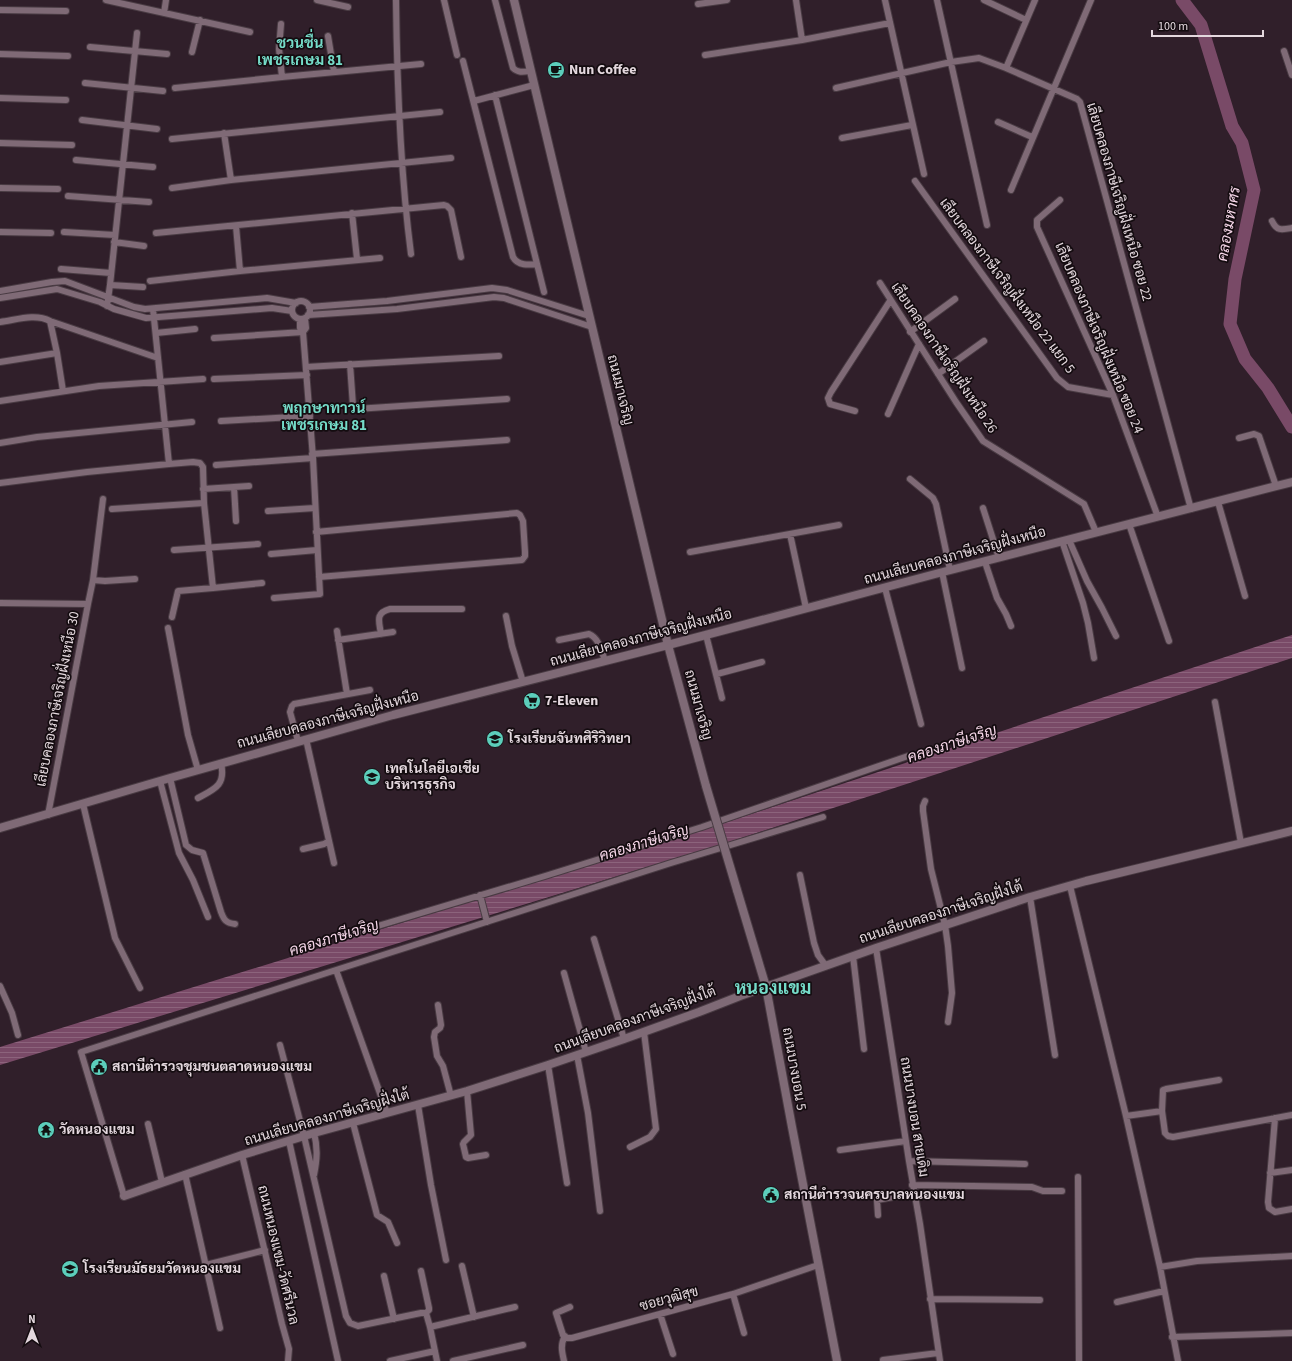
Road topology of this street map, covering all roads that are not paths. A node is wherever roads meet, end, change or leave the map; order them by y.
1 (106, 0) edge
2 (166, 0) edge
3 (317, 0) edge
4 (396, 0) edge
5 (444, 0) edge
6 (495, 0) edge
7 (514, 0) edge
8 (727, 0) edge
9 (796, 0) edge
10 (885, 0) edge
11 (937, 0) edge
12 (984, 0) edge
13 (1035, 0) edge
14 (1091, 0) edge
15 (698, 4) dead end
16 (348, 7) dead end
17 (0, 10) edge
18 (66, 11) dead end
19 (164, 13) junction
20 (200, 20) junction
21 (1026, 20) junction
22 (890, 23) junction
23 (281, 24) dead end
24 (250, 32) dead end
25 (137, 33) dead end
26 (328, 36) dead end
27 (802, 40) junction
28 (90, 47) dead end
29 (135, 51) junction
30 (1284, 51) dead end
31 (192, 52) dead end
32 (0, 54) edge
33 (167, 54) dead end
34 (705, 55) dead end
35 (68, 56) dead end
36 (457, 56) dead end
37 (464, 60) dead end
38 (951, 62) junction
39 (421, 64) dead end
40 (398, 66) junction
41 (1006, 68) junction
42 (530, 71) junction
43 (334, 72) junction
44 (901, 73) junction
45 (1292, 75) edge
46 (282, 76) junction
47 (84, 83) dead end
48 (534, 85) junction
49 (131, 88) junction
50 (176, 88) dead end
51 (836, 88) dead end
52 (1053, 89) junction
53 (164, 91) dead end
54 (495, 95) junction
55 (0, 98) edge
56 (66, 100) dead end
57 (474, 101) junction
58 (440, 112) dead end
59 (399, 115) junction
60 (82, 120) dead end
61 (998, 122) dead end
62 (912, 124) junction
63 (127, 125) junction
64 (157, 129) dead end
65 (224, 133) junction
66 (1032, 137) junction
67 (842, 138) dead end
68 (172, 139) dead end
69 (0, 143) edge
70 (72, 145) dead end
71 (451, 158) dead end
72 (76, 160) dead end
73 (402, 163) junction
74 (123, 164) junction
75 (153, 168) dead end
76 (924, 174) dead end
77 (231, 180) junction
78 (915, 181) dead end
79 (0, 188) edge
80 (172, 188) dead end
81 (58, 189) dead end
82 (1011, 190) dead end
83 (68, 196) dead end
84 (119, 200) junction
85 (1060, 200) dead end
86 (149, 202) dead end
87 (405, 208) junction
88 (352, 213) junction
89 (1272, 221) dead end
90 (987, 225) dead end
91 (236, 226) junction
92 (1292, 228) edge
93 (0, 232) edge
94 (64, 232) dead end
95 (51, 233) dead end
96 (156, 233) dead end
97 (115, 235) junction
98 (114, 242) junction
99 (144, 246) dead end
100 (411, 254) dead end
101 (461, 257) dead end
102 (380, 258) dead end
103 (357, 259) junction
104 (537, 264) junction
105 (61, 269) dead end
106 (240, 271) junction
107 (111, 273) junction
108 (150, 281) dead end
109 (880, 283) dead end
110 (110, 284) junction
111 (143, 287) dead end
112 (507, 290) junction
113 (0, 291) edge
114 (544, 292) dead end
115 (440, 295) junction
116 (109, 297) junction
117 (0, 298) edge
118 (504, 298) junction
119 (955, 299) dead end
120 (890, 301) junction
121 (296, 303) junction
122 (354, 304) junction
123 (441, 304) junction
124 (107, 306) junction
125 (309, 307) junction
126 (153, 308) junction
127 (292, 311) junction
128 (354, 312) junction
129 (589, 316) junction
130 (154, 317) junction
131 (304, 318) junction
132 (50, 321) junction
133 (0, 322) edge
134 (592, 327) junction
135 (195, 329) dead end
136 (303, 332) junction
137 (910, 332) junction
138 (156, 333) junction
139 (214, 338) dead end
140 (984, 341) dead end
141 (919, 344) junction
142 (57, 353) junction
143 (499, 356) dead end
144 (158, 358) junction
145 (0, 362) edge
146 (350, 364) junction
147 (306, 367) junction
148 (938, 374) junction
149 (306, 375) junction
150 (203, 379) dead end
151 (214, 379) dead end
152 (160, 382) junction
153 (63, 391) junction
154 (1113, 395) junction
155 (507, 399) dead end
156 (0, 401) edge
157 (855, 411) dead end
158 (888, 414) dead end
159 (310, 416) junction
160 (221, 421) dead end
161 (192, 422) dead end
162 (165, 425) junction
163 (1239, 438) dead end
164 (507, 440) dead end
165 (0, 443) edge
166 (312, 456) junction
167 (169, 464) junction
168 (216, 465) dead end
169 (910, 479) dead end
170 (1292, 482) edge
171 (0, 483) edge
172 (249, 486) dead end
173 (1276, 486) junction
174 (234, 487) junction
175 (203, 489) junction
176 (103, 499) dead end
177 (1218, 502) junction
178 (204, 503) junction
179 (112, 508) dead end
180 (315, 508) junction
181 (983, 508) dead end
182 (1191, 509) junction
183 (268, 511) dead end
184 (1158, 517) junction
185 (236, 521) dead end
186 (1129, 524) junction
187 (839, 525) dead end
188 (316, 532) junction
189 (1096, 532) junction
190 (790, 534) junction
191 (1065, 540) junction
192 (258, 544) dead end
193 (210, 548) junction
194 (174, 550) dead end
195 (317, 550) junction
196 (690, 552) dead end
197 (271, 554) dead end
198 (999, 558) junction
199 (984, 562) junction
200 (946, 571) junction
201 (319, 577) junction
202 (135, 579) dead end
203 (93, 580) junction
204 (262, 584) dead end
205 (213, 588) junction
206 (885, 588) junction
207 (1245, 596) dead end
208 (274, 598) dead end
209 (0, 603) edge
210 (88, 604) junction
211 (806, 608) junction
212 (462, 609) dead end
213 (506, 616) dead end
214 (172, 617) dead end
215 (1010, 626) dead end
216 (168, 628) dead end
217 (337, 631) dead end
218 (393, 632) dead end
219 (381, 634) junction
220 (706, 635) junction
221 (1116, 636) dead end
222 (338, 640) junction
223 (559, 640) dead end
224 (1169, 641) dead end
225 (668, 645) junction
226 (1094, 658) dead end
227 (606, 661) junction
228 (762, 662) dead end
229 (962, 668) dead end
230 (717, 674) junction
231 (523, 682) junction
232 (370, 690) dead end
233 (347, 694) junction
234 (722, 698) dead end
235 (1215, 702) dead end
236 (921, 724) dead end
237 (302, 740) junction
238 (908, 756) dead end
239 (221, 763) junction
240 (198, 770) junction
241 (170, 778) junction
242 (160, 781) junction
243 (706, 786) joint
244 (198, 798) dead end
245 (925, 801) dead end
246 (83, 804) junction
247 (48, 815) junction
248 (823, 817) dead end
249 (0, 828) edge
250 (1292, 831) edge
251 (329, 841) junction
252 (1241, 843) junction
253 (303, 849) dead end
254 (334, 863) dead end
255 (800, 875) dead end
256 (1070, 886) junction
257 (480, 896) junction
258 (1030, 897) junction
259 (208, 917) dead end
260 (487, 920) junction
261 (235, 924) dead end
262 (945, 925) junction
263 (351, 934) dead end
264 (594, 939) dead end
265 (876, 948) junction
266 (853, 956) junction
267 (826, 966) junction
268 (336, 970) junction
269 (564, 973) dead end
270 (0, 986) edge
271 (766, 987) junction
272 (140, 988) dead end
273 (438, 1005) dead end
274 (948, 1022) dead end
275 (644, 1032) junction
276 (18, 1035) dead end
277 (624, 1039) junction
278 (280, 1045) dead end
279 (864, 1049) dead end
280 (586, 1052) junction
281 (577, 1055) junction
282 (1055, 1055) dead end
283 (548, 1065) junction
284 (1219, 1080) dead end
285 (467, 1091) junction
286 (451, 1096) junction
287 (418, 1105) junction
288 (1162, 1111) junction
289 (387, 1113) junction
290 (1292, 1115) edge
291 (1126, 1116) junction
292 (1275, 1118) junction
293 (353, 1122) junction
294 (148, 1124) dead end
295 (314, 1133) junction
296 (304, 1136) junction
297 (289, 1141) junction
298 (906, 1141) junction
299 (630, 1147) dead end
300 (840, 1150) dead end
301 (486, 1154) dead end
302 (242, 1155) junction
303 (909, 1161) junction
304 (1025, 1164) dead end
305 (1292, 1170) edge
306 (1270, 1173) junction
307 (185, 1174) junction
308 (313, 1176) junction
309 (1078, 1177) dead end
310 (162, 1182) junction
311 (567, 1183) dead end
312 (912, 1185) junction
313 (1062, 1191) dead end
314 (914, 1193) junction
315 (124, 1196) joint
316 (1292, 1209) edge
317 (600, 1211) dead end
318 (878, 1215) dead end
319 (397, 1243) dead end
320 (264, 1250) junction
321 (1292, 1256) edge
322 (446, 1260) dead end
323 (206, 1265) junction
324 (818, 1265) junction
325 (462, 1266) dead end
326 (1160, 1267) junction
327 (421, 1271) dead end
328 (384, 1276) dead end
329 (1164, 1291) junction
330 (733, 1294) junction
331 (930, 1299) junction
332 (1040, 1300) dead end
333 (1117, 1302) dead end
334 (570, 1306) dead end
335 (516, 1307) dead end
336 (426, 1313) junction
337 (660, 1314) junction
338 (474, 1317) junction
339 (394, 1319) junction
340 (430, 1327) junction
341 (220, 1328) dead end
342 (1292, 1333) edge
343 (744, 1334) dead end
344 (565, 1336) junction
345 (1172, 1337) junction
346 (523, 1345) dead end
347 (435, 1351) junction
348 (938, 1353) junction
349 (674, 1354) dead end
350 (883, 1360) edge
351 (288, 1361) edge
352 (338, 1361) edge
353 (390, 1361) edge
354 (437, 1361) edge
355 (453, 1361) edge
356 (564, 1361) edge
357 (837, 1361) edge
358 (940, 1361) edge
359 (1079, 1361) edge
360 (1178, 1361) edge

1 - 19 street
2 - 19 street
3 - 16 street
4 - 40 street
5 - 36 street
6 - 42 street
7 - 42 main road, ถนนมาเจริญ
8 - 15 street
9 - 27 street
10 - 22 street
11 - 38 street
12 - 21 street
13 - 21 street
14 - 52 street
17 - 18 street
19 - 20 street
20 - 24 street
20 - 31 street
21 - 41 street
22 - 27 street
22 - 44 street
23 - 46 street
25 - 29 street
26 - 43 street
27 - 34 street
28 - 29 street
29 - 33 street
29 - 49 street
30 - 45 street
32 - 35 street
37 - 57 street
38 - 41 street, เลียบคลองภาษีเจริญฝั่งเหนือ ซอย 22
38 - 44 street, เลียบคลองภาษีเจริญฝั่งเหนือ ซอย 22
38 - 90 street
39 - 40 street
40 - 43 street
40 - 59 street
41 - 52 street, เลียบคลองภาษีเจริญฝั่งเหนือ ซอย 22
42 - 48 main road, ถนนมาเจริญ
43 - 46 street
44 - 51 street, เลียบคลองภาษีเจริญฝั่งเหนือ ซอย 22
44 - 62 street
46 - 50 street
47 - 49 street
48 - 54 street
48 - 129 main road, ถนนมาเจริญ
49 - 53 street
49 - 63 street
52 - 66 street
52 - 182 street, เลียบคลองภาษีเจริญฝั่งเหนือ ซอย 22
54 - 57 street
54 - 104 street
55 - 56 street
57 - 104 street
58 - 59 street
59 - 65 street
59 - 73 street
60 - 63 street
61 - 66 street
62 - 67 street
62 - 76 street
63 - 64 street
63 - 74 street
65 - 68 street
65 - 77 street
66 - 82 street
69 - 70 street
71 - 73 street
72 - 74 street
73 - 77 street
73 - 87 street
74 - 75 street
74 - 84 street
77 - 80 street
78 - 154 street, เลียบคลองภาษีเจริญฝั่งเหนือ 22 แยก 5
79 - 81 street
83 - 84 street
84 - 86 street
84 - 97 street
85 - 154 street, เลียบคลองภาษีเจริญฝั่งเหนือ ซอย 24
87 - 88 street
87 - 100 street
87 - 101 street
88 - 91 street
88 - 103 street
89 - 92 street
91 - 96 street
91 - 106 street
93 - 95 street
94 - 97 street
97 - 98 street
98 - 99 street
98 - 107 street
102 - 103 street
103 - 106 street
104 - 114 street
105 - 107 street
106 - 108 street
107 - 110 street
109 - 120 street, เลียบคลองภาษีเจริญฝั่งเหนือ 26
110 - 111 street
110 - 116 street
112 - 115 street
112 - 118 street
112 - 129 street
113 - 116 street
115 - 122 street
115 - 123 street
116 - 124 street
116 - 126 street
117 - 124 street
118 - 123 street
118 - 134 street
119 - 137 street
120 - 137 street, เลียบคลองภาษีเจริญฝั่งเหนือ 26
120 - 157 street
121 - 125 street
121 - 126 street
121 - 127 street
122 - 125 street
122 - 128 street
123 - 128 street
124 - 130 street
125 - 131 street
126 - 130 street
127 - 130 street
127 - 131 street
128 - 131 street
129 - 134 main road, ถนนมาเจริญ
130 - 138 street
131 - 136 street
132 - 133 street
132 - 142 street
132 - 144 street
134 - 225 main road, ถนนมาเจริญ
135 - 138 street
136 - 139 street
136 - 147 street
137 - 141 street, เลียบคลองภาษีเจริญฝั่งเหนือ 26
138 - 144 street
140 - 148 street
141 - 148 street, เลียบคลองภาษีเจริญฝั่งเหนือ 26
141 - 158 street
142 - 145 street
142 - 153 street
143 - 146 street
144 - 152 street
146 - 147 street
146 - 155 street
147 - 149 street
148 - 189 street, เลียบคลองภาษีเจริญฝั่งเหนือ 26
149 - 151 street
149 - 159 street
150 - 152 street
152 - 153 street
152 - 162 street
153 - 156 street
154 - 184 street, เลียบคลองภาษีเจริญฝั่งเหนือ ซอย 24
159 - 160 street
159 - 166 street
161 - 162 street
162 - 165 street
162 - 167 street
163 - 173 street
164 - 166 street
166 - 168 street
166 - 180 street
167 - 171 street
167 - 175 street
169 - 200 street
170 - 173 main road, ถนนเลียบคลองภาษีเจริญฝั่งเหนือ
172 - 174 street
173 - 177 main road, ถนนเลียบคลองภาษีเจริญฝั่งเหนือ
174 - 175 street
174 - 185 street
175 - 178 street
176 - 203 street
177 - 182 main road, ถนนเลียบคลองภาษีเจริญฝั่งเหนือ
177 - 207 street
178 - 179 street
178 - 193 street
180 - 183 street
180 - 188 street
181 - 198 street
182 - 184 main road, ถนนเลียบคลองภาษีเจริญฝั่งเหนือ
184 - 186 main road, ถนนเลียบคลองภาษีเจริญฝั่งเหนือ
186 - 189 main road, ถนนเลียบคลองภาษีเจริญฝั่งเหนือ
186 - 224 street
187 - 190 street
188 - 195 street
188 - 201 street
189 - 191 main road, ถนนเลียบคลองภาษีเจริญฝั่งเหนือ
190 - 196 street
190 - 211 street
191 - 198 main road, ถนนเลียบคลองภาษีเจริญฝั่งเหนือ
191 - 221 street
191 - 226 street
192 - 193 street
193 - 194 street
193 - 205 street
195 - 197 street
195 - 201 street
198 - 199 main road, ถนนเลียบคลองภาษีเจริญฝั่งเหนือ
199 - 200 main road, ถนนเลียบคลองภาษีเจริญฝั่งเหนือ
199 - 215 street
200 - 206 main road, ถนนเลียบคลองภาษีเจริญฝั่งเหนือ
200 - 229 street
201 - 208 street
202 - 203 street
203 - 210 street
204 - 205 street
205 - 214 street
206 - 211 main road, ถนนเลียบคลองภาษีเจริญฝั่งเหนือ
206 - 236 street
209 - 210 street, เลียบคลองภาษีเจริญฝั่งเหนือ 30
210 - 247 street, เลียบคลองภาษีเจริญฝั่งเหนือ 30
211 - 220 main road, ถนนเลียบคลองภาษีเจริญฝั่งเหนือ
212 - 219 street
213 - 231 street
216 - 240 street
217 - 222 street
218 - 219 street
219 - 222 street
220 - 225 main road, ถนนเลียบคลองภาษีเจริญฝั่งเหนือ
220 - 230 street
222 - 233 street
223 - 227 street
225 - 227 main road, ถนนเลียบคลองภาษีเจริญฝั่งเหนือ
225 - 243 main road, ถนนมาเจริญ
227 - 231 main road, ถนนเลียบคลองภาษีเจริญฝั่งเหนือ
228 - 230 street
230 - 234 street
231 - 237 main road, ถนนเลียบคลองภาษีเจริญฝั่งเหนือ
232 - 233 street
233 - 237 street
235 - 252 street
237 - 239 main road, ถนนเลียบคลองภาษีเจริญฝั่งเหนือ
237 - 251 street
238 - 257 street
239 - 240 main road, ถนนเลียบคลองภาษีเจริญฝั่งเหนือ
239 - 244 street
240 - 241 main road, ถนนเลียบคลองภาษีเจริญฝั่งเหนือ
241 - 242 main road, ถนนเลียบคลองภาษีเจริญฝั่งเหนือ
241 - 261 street
242 - 246 main road, ถนนเลียบคลองภาษีเจริญฝั่งเหนือ
242 - 259 street
243 - 271 main road, ถนนบางบอน 5, bridge
245 - 262 street
246 - 247 main road, ถนนเลียบคลองภาษีเจริญฝั่งเหนือ
246 - 272 street
247 - 249 main road, ถนนเลียบคลองภาษีเจริญฝั่งเหนือ
248 - 260 street
250 - 252 main road, ถนนเลียบคลองภาษีเจริญฝั่งใต้
251 - 253 street
251 - 254 street
252 - 256 main road, ถนนเลียบคลองภาษีเจริญฝั่งใต้
255 - 267 street
256 - 258 main road, ถนนเลียบคลองภาษีเจริญฝั่งใต้
256 - 291 street
257 - 260 street
257 - 263 street
258 - 262 main road, ถนนเลียบคลองภาษีเจริญฝั่งใต้
258 - 282 street
260 - 268 street
262 - 265 main road, ถนนเลียบคลองภาษีเจริญฝั่งใต้
262 - 274 street
264 - 277 street
265 - 266 main road, ถนนเลียบคลองภาษีเจริญฝั่งใต้
265 - 298 street, ถนนบางบอน สายเดิม
266 - 267 main road, ถนนเลียบคลองภาษีเจริญฝั่งใต้
266 - 279 street
267 - 271 main road, ถนนเลียบคลองภาษีเจริญฝั่งใต้
268 - 289 street
268 - 315 street
269 - 280 street
270 - 276 street
271 - 275 main road, ถนนเลียบคลองภาษีเจริญฝั่งใต้
271 - 324 main road, ถนนบางบอน 5
273 - 286 street
275 - 277 main road, ถนนเลียบคลองภาษีเจริญฝั่งใต้
275 - 299 street
277 - 280 main road, ถนนเลียบคลองภาษีเจริญฝั่งใต้
278 - 296 street
280 - 281 main road, ถนนเลียบคลองภาษีเจริญฝั่งใต้
281 - 283 main road, ถนนเลียบคลองภาษีเจริญฝั่งใต้
281 - 317 street
283 - 285 main road, ถนนเลียบคลองภาษีเจริญฝั่งใต้
283 - 311 street
284 - 288 street
285 - 286 main road, ถนนเลียบคลองภาษีเจริญฝั่งใต้
285 - 301 street
286 - 287 main road, ถนนเลียบคลองภาษีเจริญฝั่งใต้
287 - 289 main road, ถนนเลียบคลองภาษีเจริญฝั่งใต้
287 - 322 street
288 - 291 street
288 - 292 street
289 - 293 main road, ถนนเลียบคลองภาษีเจริญฝั่งใต้
290 - 292 street
291 - 326 street
292 - 306 street
293 - 295 main road, ถนนเลียบคลองภาษีเจริญฝั่งใต้
293 - 319 street
294 - 310 street
295 - 296 main road, ถนนเลียบคลองภาษีเจริญฝั่งใต้
295 - 308 street
296 - 297 main road, ถนนเลียบคลองภาษีเจริญฝั่งใต้
296 - 308 street
297 - 302 main road, ถนนเลียบคลองภาษีเจริญฝั่งใต้
297 - 352 street
298 - 300 street
298 - 303 street, ถนนบางบอน สายเดิม
302 - 307 main road, ถนนเลียบคลองภาษีเจริญฝั่งใต้
302 - 320 street, ถนนหนองแขม-วัดศรีนวล
303 - 304 street
303 - 312 street, ถนนบางบอน สายเดิม
305 - 306 street
306 - 316 street
307 - 310 main road, ถนนเลียบคลองภาษีเจริญฝั่งใต้
307 - 323 street
308 - 339 street
309 - 359 street
310 - 315 main road, ถนนเลียบคลองภาษีเจริญฝั่งใต้
312 - 313 street
312 - 314 street, ถนนบางบอน สายเดิม
314 - 318 street
314 - 331 street, ถนนบางบอน สายเดิม
320 - 323 street
320 - 351 street, ถนนหนองแขม-วัดศรีนวล
321 - 326 street
323 - 341 street
324 - 330 street, ซอยวุฒิสุข
324 - 357 main road, ถนนบางบอน 5
325 - 338 street
326 - 329 street
327 - 336 street
328 - 339 street
329 - 333 street
329 - 345 street
330 - 337 street, ซอยวุฒิสุข
330 - 343 street
331 - 332 street
331 - 348 street, ถนนบางบอน สายเดิม
334 - 344 street
335 - 338 street
336 - 339 street
336 - 340 street
337 - 344 street, ซอยวุฒิสุข
337 - 349 street
338 - 340 street
340 - 347 street
342 - 345 street
344 - 356 street
345 - 360 street
346 - 355 street
347 - 353 street
347 - 354 street
348 - 350 street
348 - 358 street, ถนนบางบอน สายเดิม

